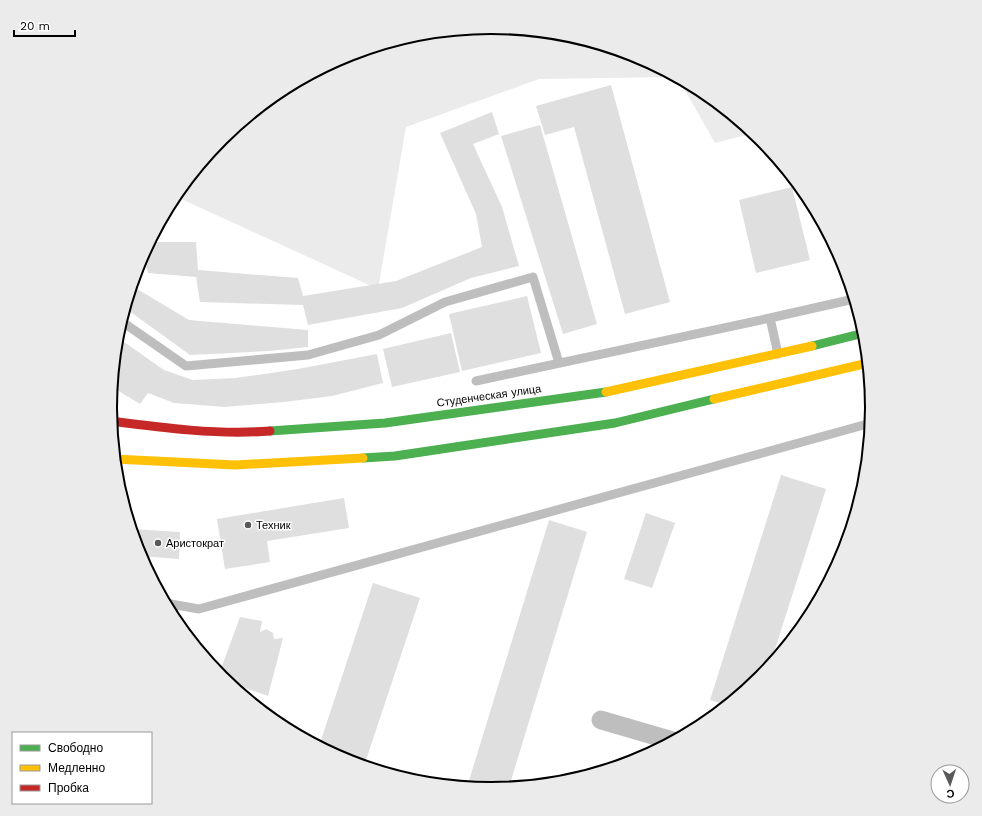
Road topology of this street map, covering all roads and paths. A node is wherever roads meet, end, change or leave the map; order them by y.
1 (849, 300) edge
2 (770, 318) junction
3 (127, 325) edge
4 (858, 334) edge
5 (778, 354) junction
6 (560, 363) junction
7 (862, 364) edge
8 (476, 380) dead end
9 (118, 422) edge
10 (864, 425) edge
11 (120, 459) edge
12 (173, 604) edge
13 (601, 720) dead end
14 (665, 739) edge

1 - 2 lane
2 - 5 lane
2 - 6 lane
3 - 6 lane
4 - 5 main road, Студенческая улица
5 - 9 main road, Студенческая улица
6 - 8 lane
7 - 11 main road
10 - 12 lane
13 - 14 street

